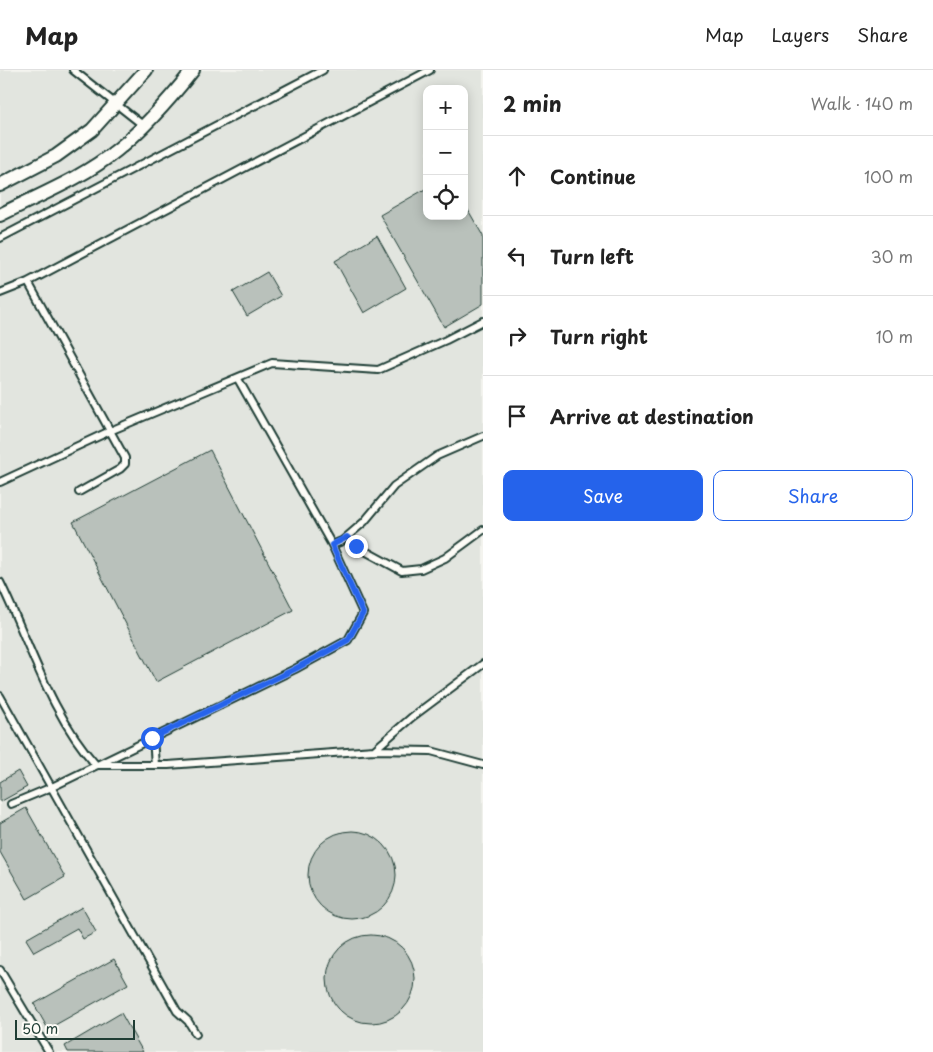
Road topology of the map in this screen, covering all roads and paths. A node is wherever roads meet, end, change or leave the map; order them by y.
1 (74, 70) edge
2 (146, 70) edge
3 (193, 70) edge
4 (323, 70) edge
5 (430, 70) edge
6 (117, 105) junction
7 (144, 126) junction
8 (0, 185) edge
9 (0, 215) edge
10 (0, 238) edge
11 (28, 282) junction
12 (0, 293) edge
13 (483, 321) edge
14 (238, 379) junction
15 (110, 431) junction
16 (483, 436) edge
17 (0, 482) edge
18 (79, 492) dead end
19 (483, 530) edge
20 (347, 537) junction
21 (332, 545) junction
22 (0, 582) edge
23 (483, 664) edge
24 (0, 696) edge
25 (152, 738) junction
26 (374, 750) junction
27 (96, 765) junction
28 (156, 765) junction
29 (483, 765) edge
30 (52, 787) junction
31 (11, 804) dead end
32 (0, 970) edge
33 (196, 1034) dead end
34 (49, 1052) edge

1 - 6 lane
2 - 6 street
3 - 7 street
4 - 10 lane
5 - 11 lane
6 - 7 lane
6 - 8 street
7 - 9 street
11 - 12 lane
11 - 15 lane
13 - 14 lane
14 - 15 lane
14 - 21 lane
15 - 17 lane
15 - 18 lane
16 - 20 lane
19 - 20 lane
20 - 21 lane
21 - 25 lane
22 - 27 lane
23 - 26 lane
24 - 30 lane
25 - 27 lane
25 - 28 lane
26 - 28 lane
26 - 29 lane
27 - 28 lane
27 - 30 lane
30 - 31 lane
30 - 33 lane
32 - 34 lane

